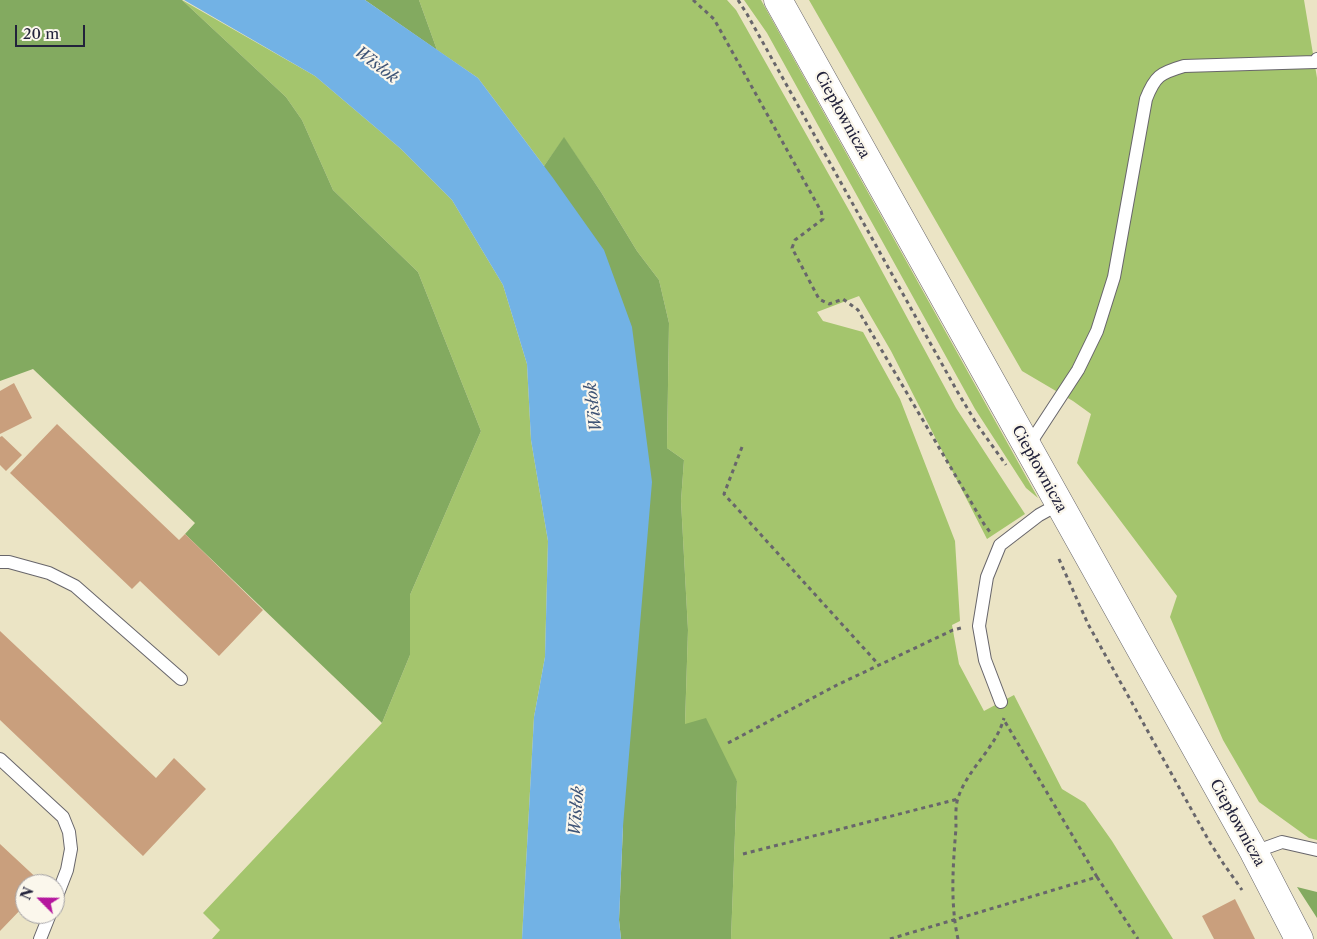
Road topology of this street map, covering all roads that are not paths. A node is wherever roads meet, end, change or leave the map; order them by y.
1 (778, 0) edge
2 (1317, 59) edge
3 (1027, 448) junction
4 (1059, 504) junction
5 (0, 562) edge
6 (181, 679) dead end
7 (1001, 702) road end
8 (0, 759) edge
9 (1317, 850) edge
10 (1254, 852) junction
11 (65, 875) edge
12 (46, 924) edge
13 (40, 939) edge
14 (1299, 939) edge

1 - 3 main road, Ciepłownicza
2 - 3 lane
3 - 4 main road, Ciepłownicza
4 - 7 lane
4 - 10 main road, Ciepłownicza
5 - 6 lane
8 - 11 lane
9 - 10 lane
10 - 14 main road, Ciepłownicza
12 - 13 lane

